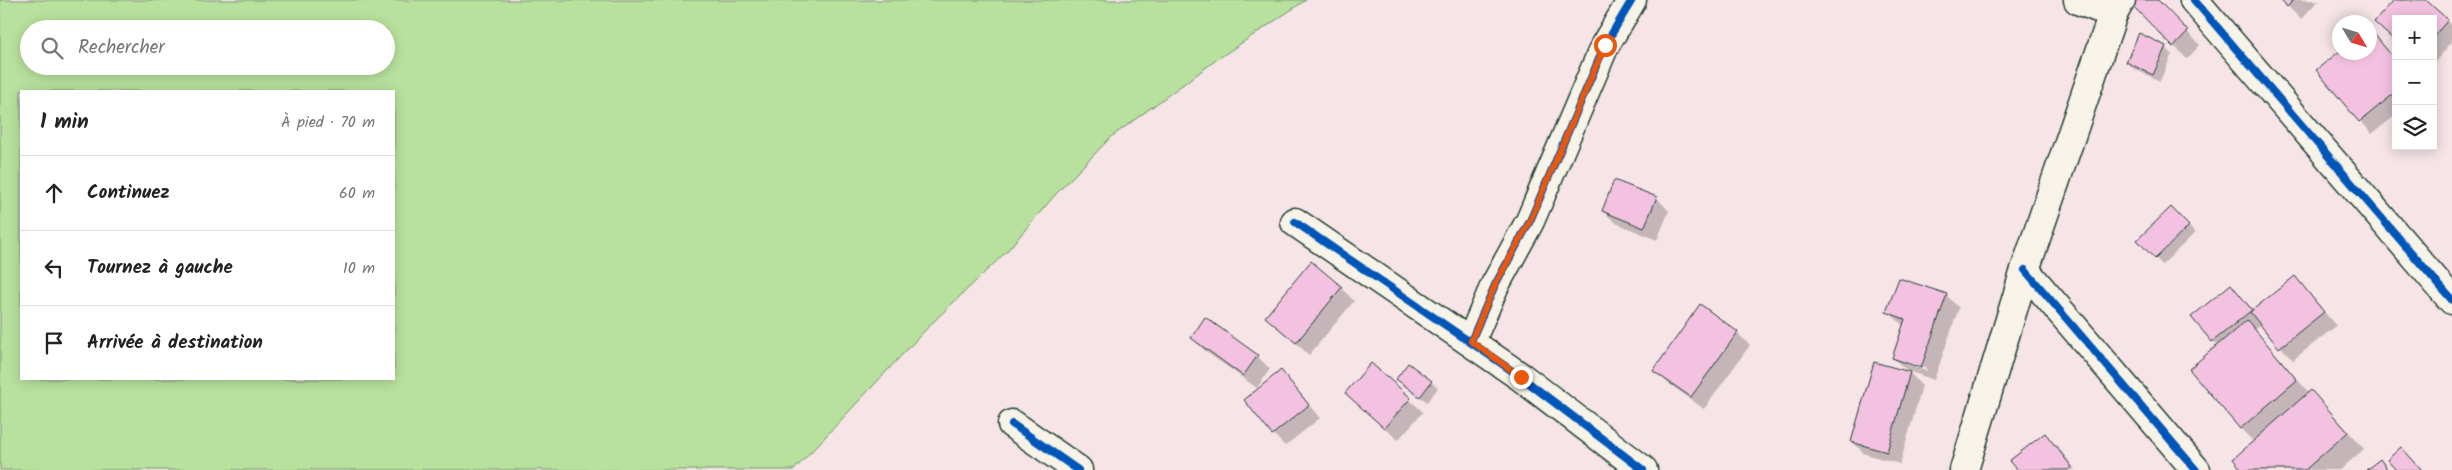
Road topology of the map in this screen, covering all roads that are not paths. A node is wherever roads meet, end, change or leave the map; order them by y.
1 (1632, 0) edge
2 (2078, 0) edge
3 (2194, 0) edge
4 (2117, 7) edge
5 (1295, 222) dead end
6 (2024, 270) junction
7 (2452, 300) edge
8 (1471, 341) junction
9 (1012, 424) dead end
10 (1078, 470) edge
11 (1643, 470) edge
12 (1964, 470) edge
13 (2196, 470) edge

1 - 8 street
2 - 4 street
3 - 7 street
4 - 6 street
5 - 8 street
6 - 12 street
6 - 13 street
8 - 11 street
9 - 10 street

